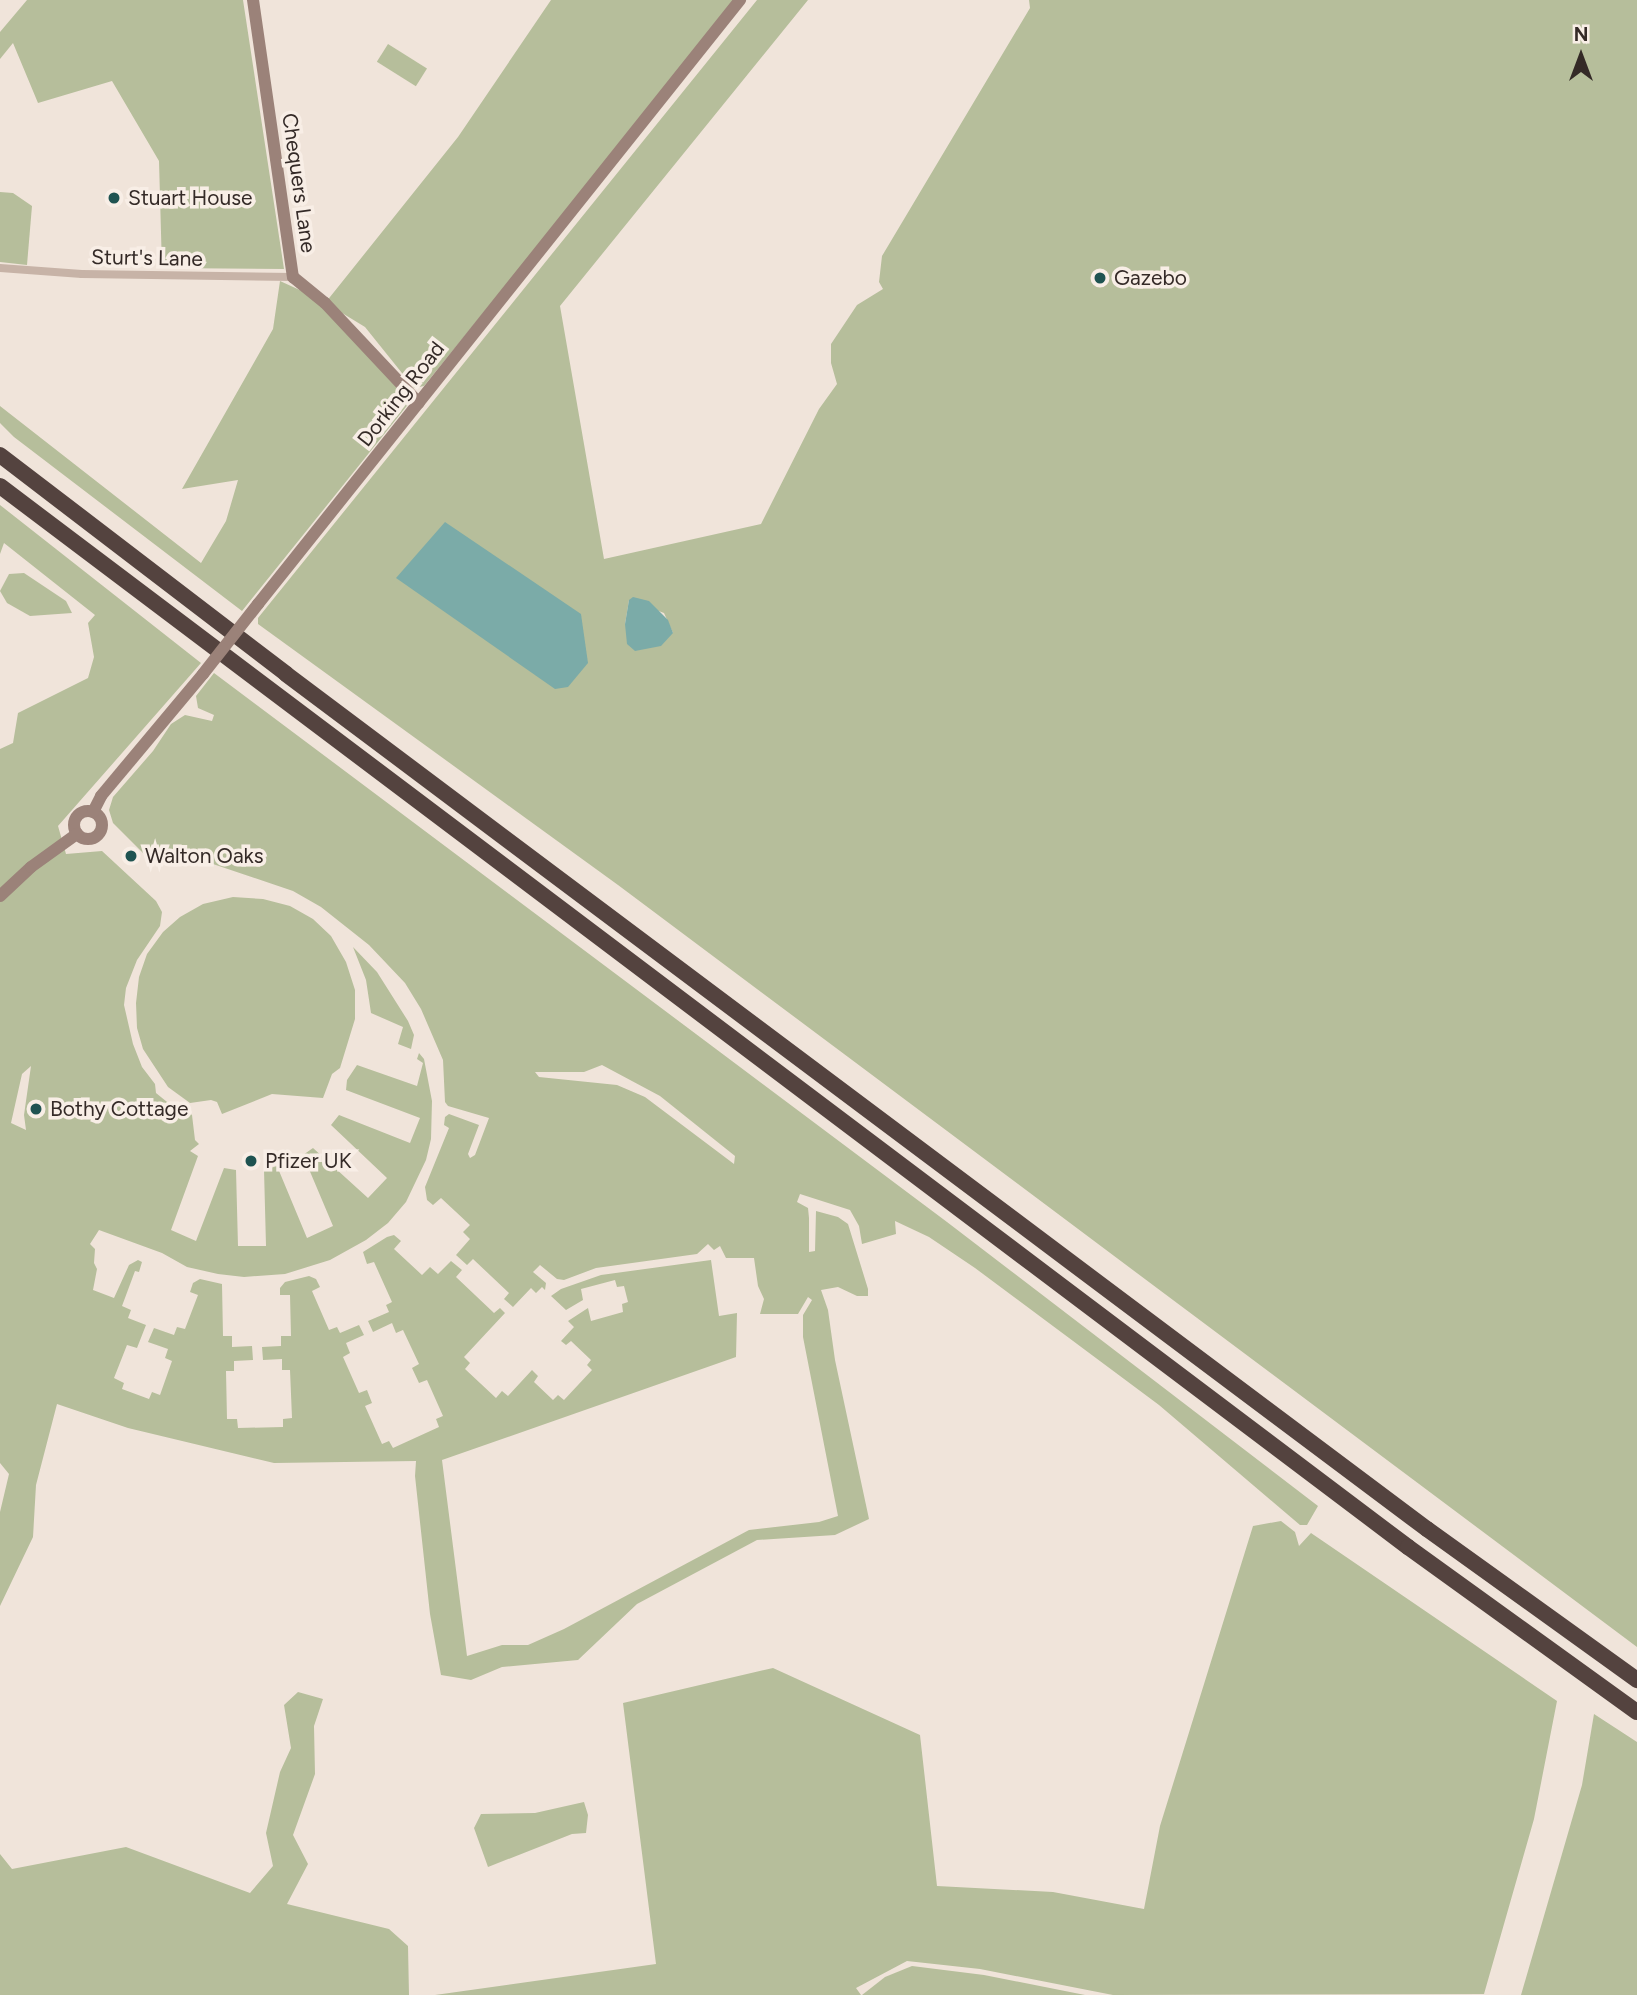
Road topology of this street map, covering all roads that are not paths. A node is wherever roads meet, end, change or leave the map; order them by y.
1 (253, 0) edge
2 (740, 0) edge
3 (0, 268) edge
4 (293, 278) junction
5 (419, 403) junction
6 (0, 455) edge
7 (0, 486) edge
8 (93, 812) junction
9 (77, 834) junction
10 (0, 896) edge
11 (1637, 1680) edge
12 (1637, 1712) edge

1 - 4 main road, Chequers Lane
2 - 5 main road, Dorking Road
3 - 4 street, Sturt's Lane
4 - 5 main road, Chequers Lane
5 - 8 main road, Dorking Road, bridge
6 - 11 highway
7 - 12 highway
8 - 9 main road
8 - 9 main road
9 - 10 main road

